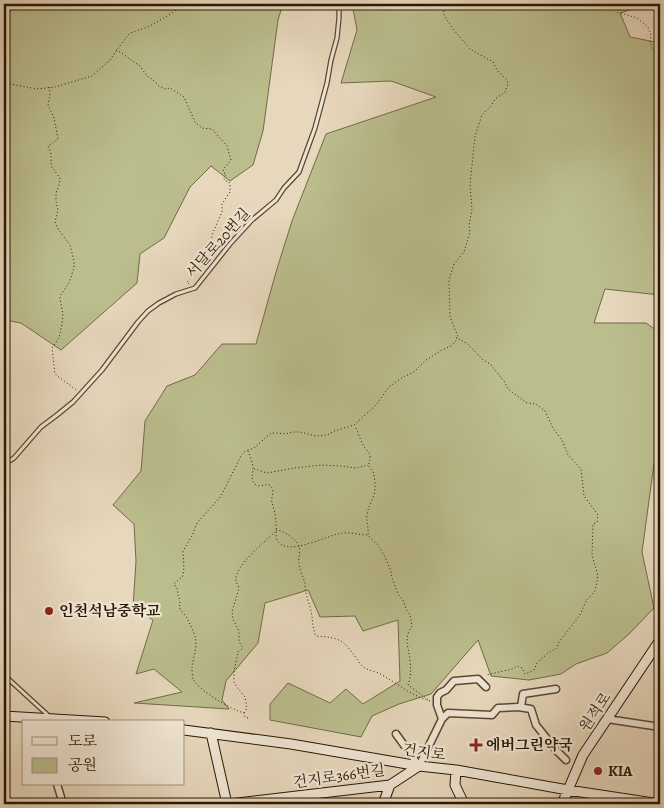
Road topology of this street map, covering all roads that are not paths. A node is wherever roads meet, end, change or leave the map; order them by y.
1 (339, 4) edge
2 (4, 462) edge
3 (660, 640) edge
4 (4, 675) edge
5 (486, 687) dead end
6 (556, 689) dead end
7 (521, 707) junction
8 (4, 716) edge
9 (52, 719) junction
10 (442, 719) junction
11 (607, 719) junction
12 (40, 720) edge
13 (70, 720) edge
14 (660, 727) edge
15 (185, 730) edge
16 (211, 732) junction
17 (396, 734) dead end
18 (566, 760) dead end
19 (419, 766) junction
20 (456, 770) junction
21 (390, 785) junction
22 (58, 786) edge
23 (568, 790) junction
24 (63, 804) edge
25 (228, 804) edge
26 (383, 804) edge
27 (464, 804) edge
28 (562, 804) edge
29 (660, 804) edge

1 - 2 lane, 서달로20번길
3 - 11 street, 원적로
4 - 9 lane
5 - 10 street
6 - 7 street
7 - 10 street
7 - 18 street
8 - 12 street
9 - 12 street
9 - 13 street
10 - 19 street
11 - 14 street
11 - 23 street, 원적로
15 - 16 street, 건지로
16 - 19 street, 건지로
16 - 25 street
17 - 19 street
19 - 20 street, 건지로
19 - 21 street, 건지로366번길
20 - 23 street, 건지로
20 - 27 street
21 - 25 street, 건지로366번길
21 - 26 street
22 - 24 street
23 - 28 street, 원적로
23 - 29 street, 건지로

